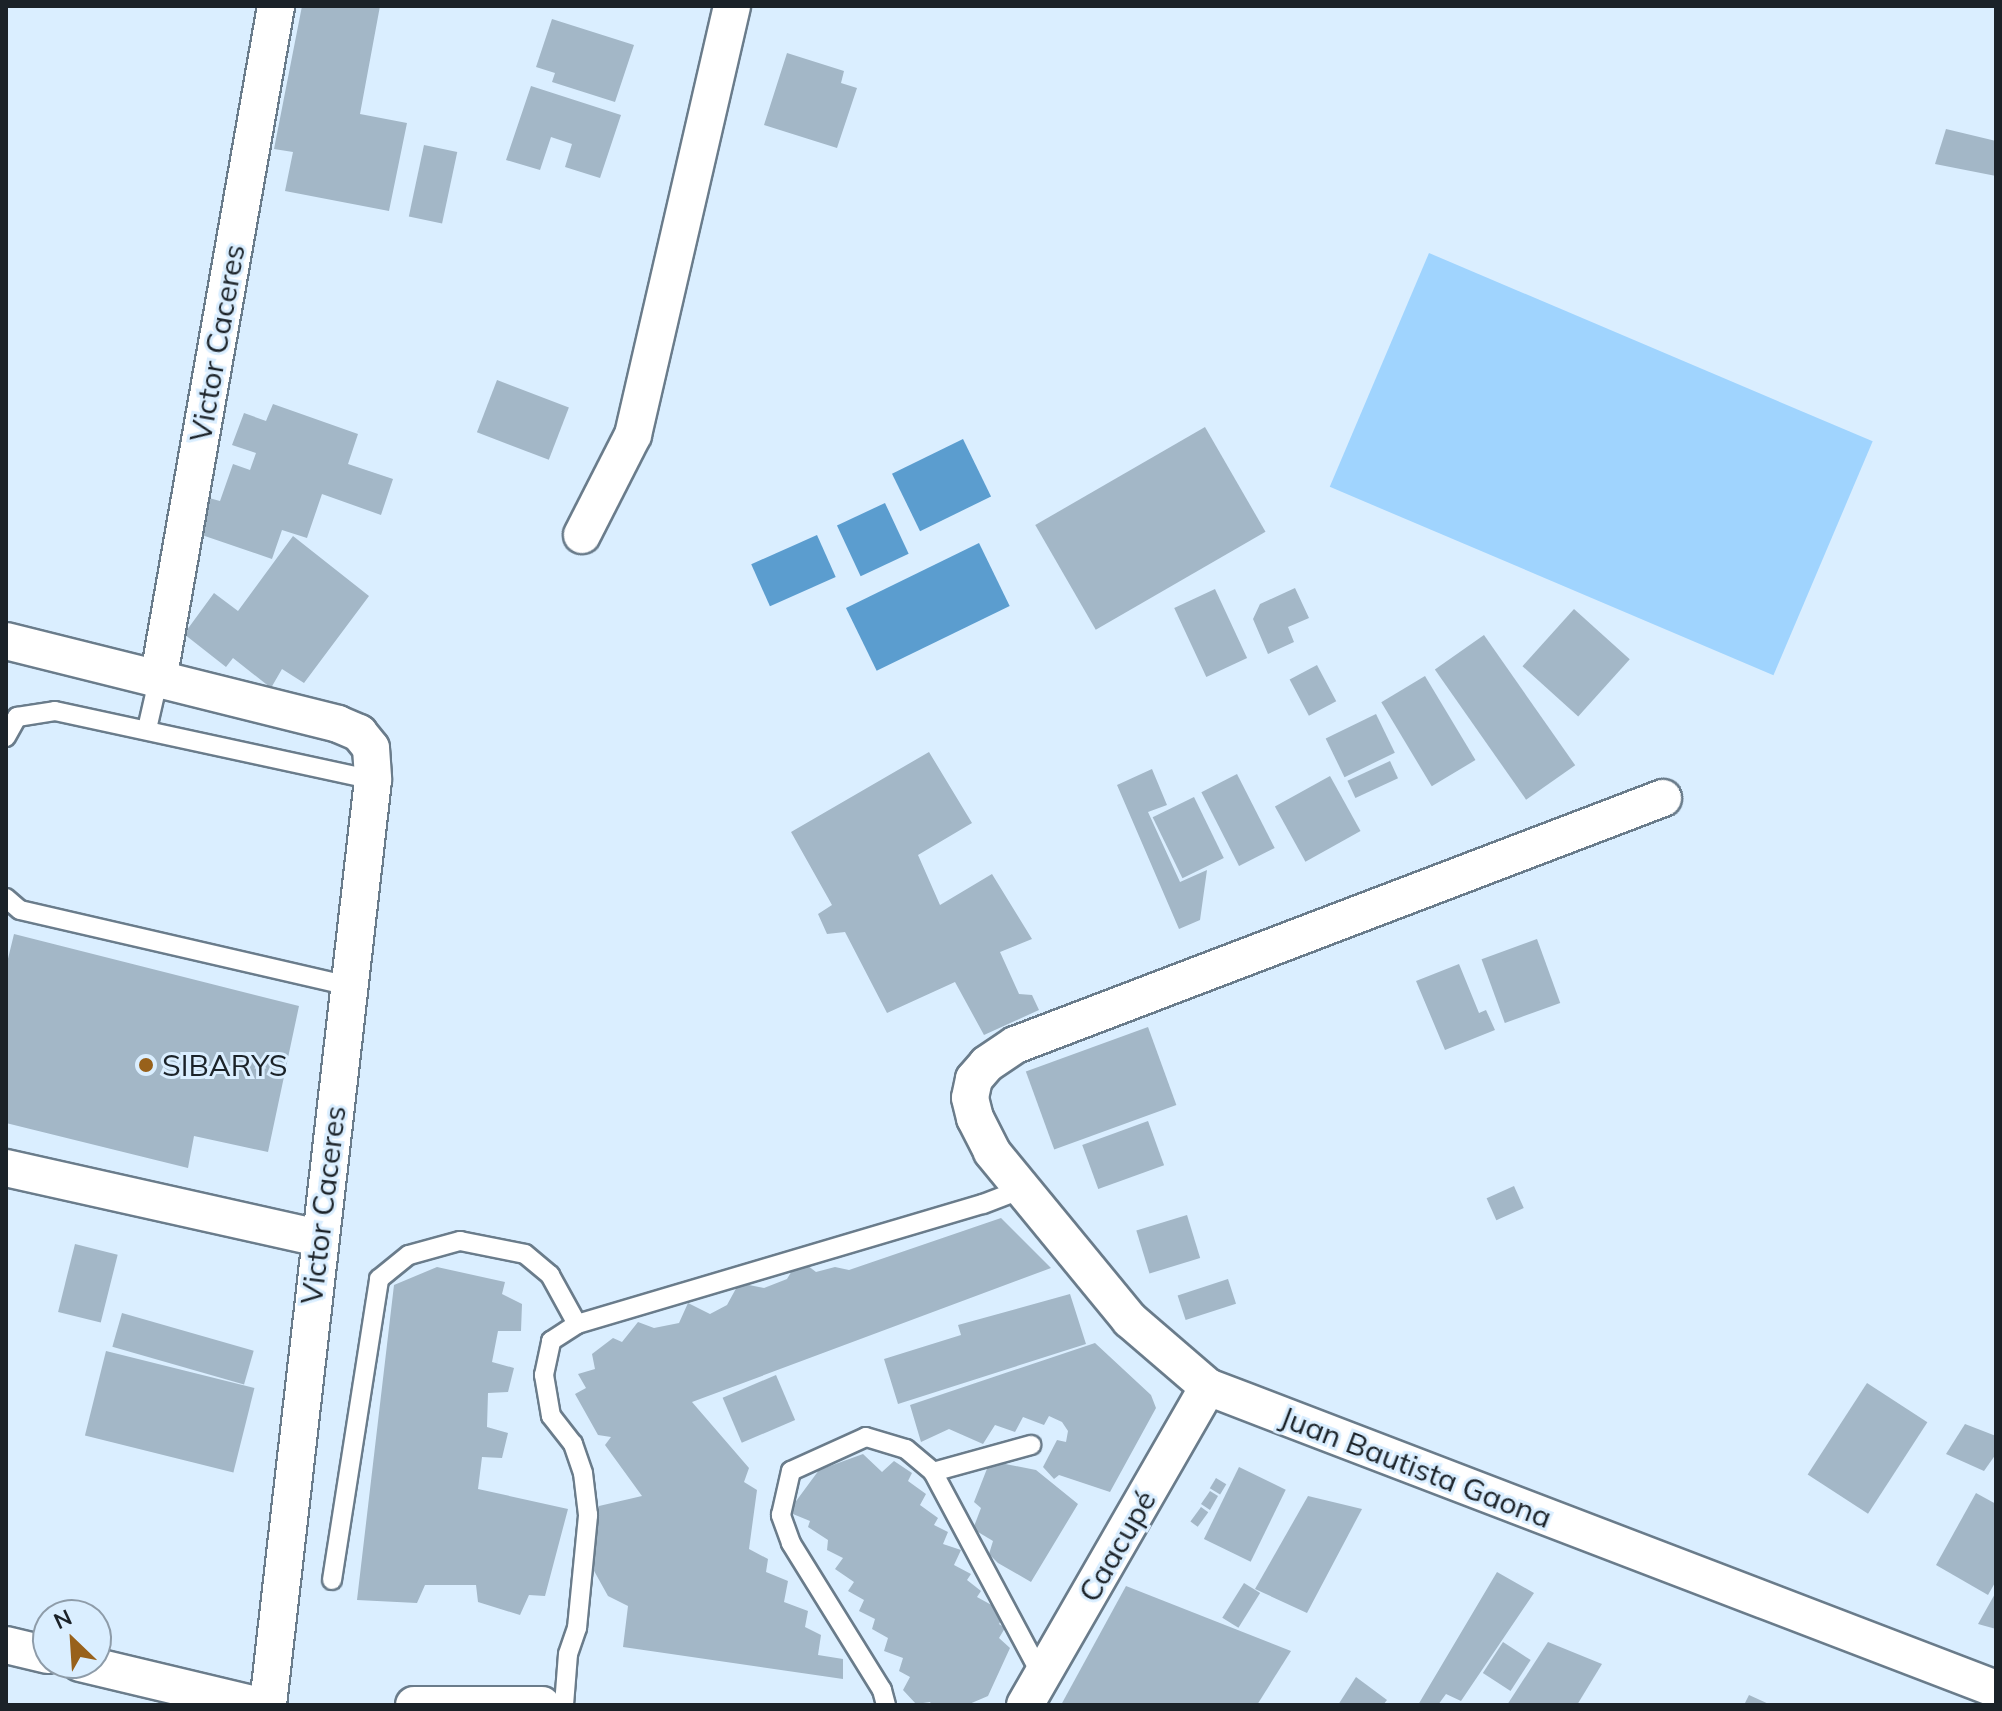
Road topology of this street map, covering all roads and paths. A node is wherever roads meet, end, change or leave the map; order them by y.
1 (276, 6) edge
2 (732, 6) edge
3 (582, 535) dead end
4 (6, 641) edge
5 (158, 681) junction
6 (147, 729) junction
7 (6, 737) edge
8 (373, 780) junction
9 (1663, 798) dead end
10 (6, 898) edge
11 (348, 986) junction
12 (6, 1168) edge
13 (1022, 1189) junction
14 (319, 1238) junction
15 (577, 1324) junction
16 (1208, 1387) junction
17 (1031, 1445) dead end
18 (933, 1472) junction
19 (332, 1580) dead end
20 (6, 1645) edge
21 (32, 1651) edge
22 (112, 1671) edge
23 (1996, 1689) edge
24 (1034, 1691) edge
25 (256, 1705) edge
26 (268, 1705) edge
27 (414, 1705) edge
28 (542, 1705) edge
29 (564, 1705) edge
30 (886, 1705) edge

1 - 5 street, Victor Caceres
2 - 3 street
4 - 5 street
5 - 6 lane
5 - 8 street, Victor Caceres
6 - 7 lane
6 - 8 lane
8 - 11 street, Victor Caceres
9 - 13 street, Juan Bautista Gaona
10 - 11 lane
11 - 14 street, Victor Caceres
12 - 14 street
13 - 15 lane
13 - 16 street, Juan Bautista Gaona
14 - 26 street, Victor Caceres
15 - 19 lane
15 - 29 lane
16 - 23 street, Juan Bautista Gaona
16 - 24 street, Caacupé
17 - 18 lane
18 - 24 lane
18 - 30 lane
20 - 21 street
22 - 25 street
27 - 28 street

